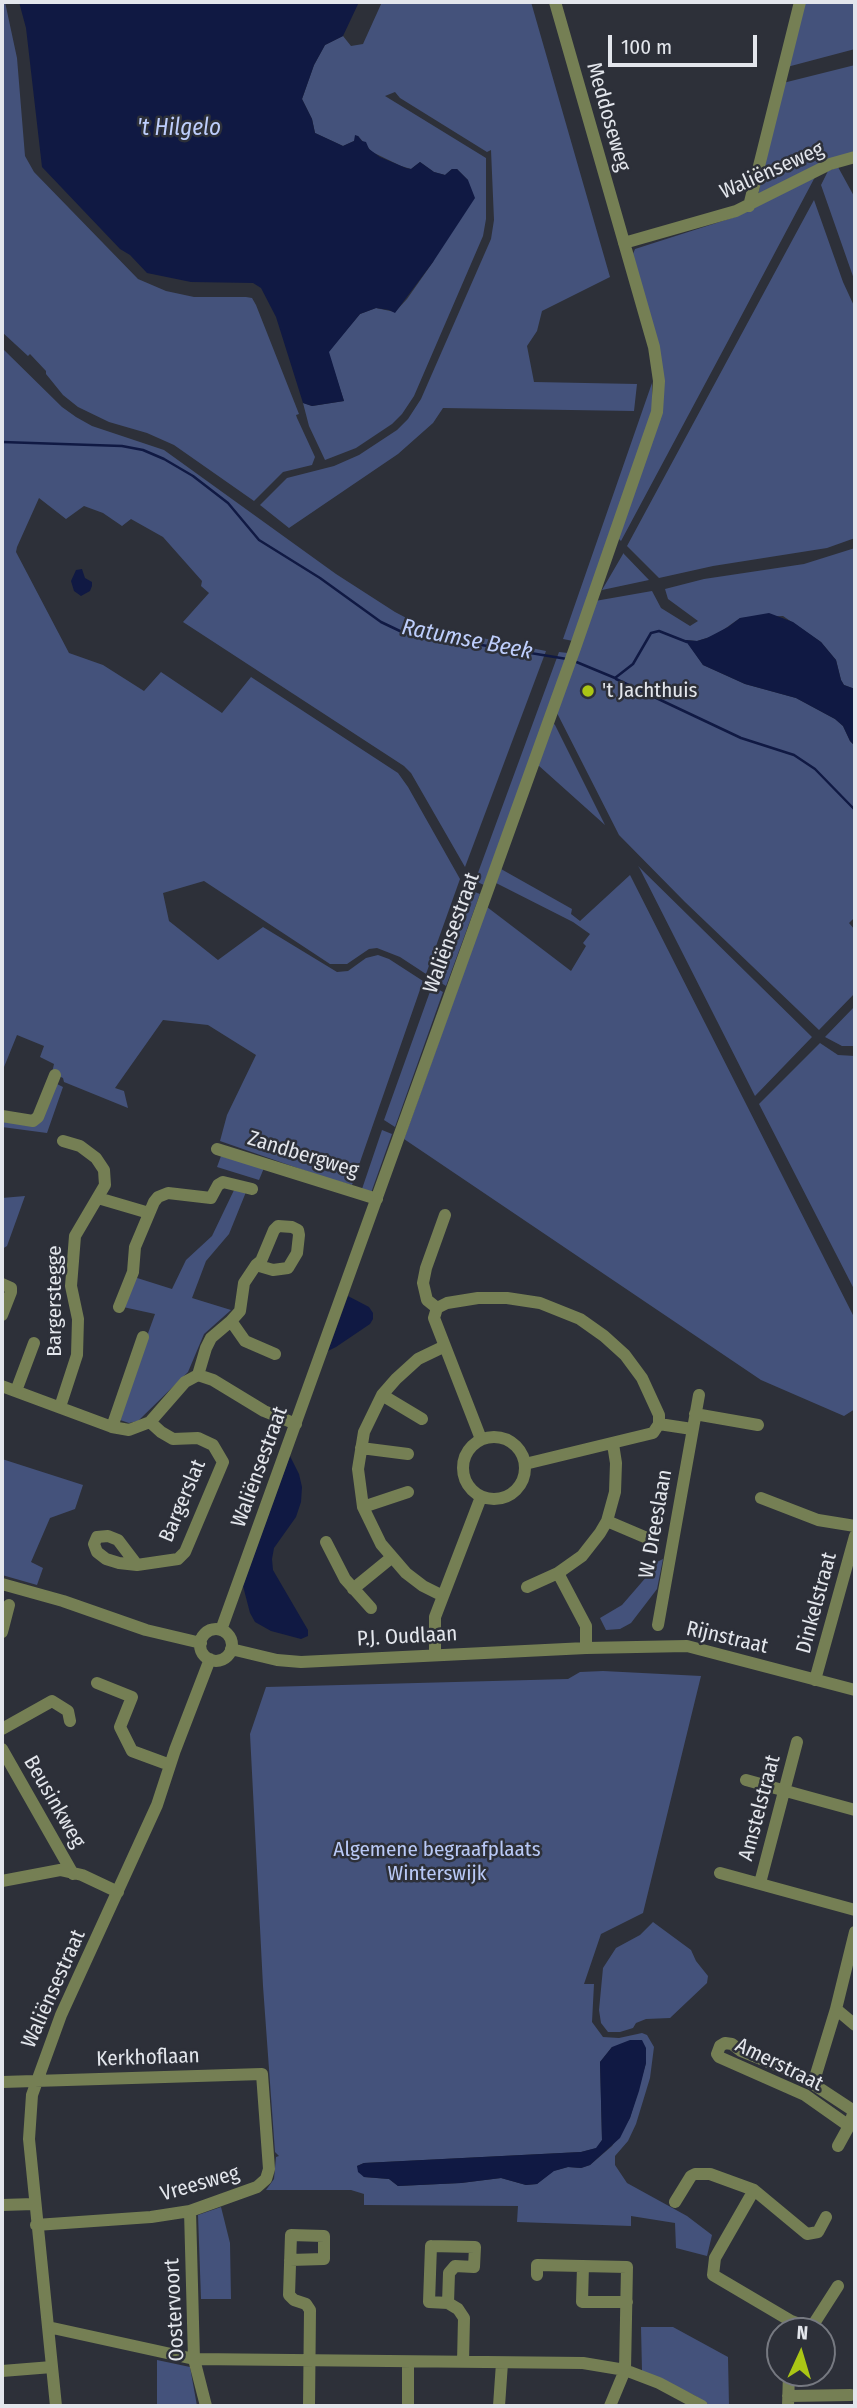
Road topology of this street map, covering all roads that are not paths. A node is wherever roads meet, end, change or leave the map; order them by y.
1 (555, 2) edge
2 (800, 2) edge
3 (855, 157) edge
4 (750, 206) junction
5 (624, 243) junction
6 (55, 1074) dead end
7 (2, 1116) edge
8 (63, 1141) dead end
9 (217, 1149) dead end
10 (253, 1189) dead end
11 (98, 1198) junction
12 (377, 1199) junction
13 (149, 1213) junction
14 (445, 1215) dead end
15 (256, 1265) dead end
16 (2, 1284) edge
17 (119, 1307) dead end
18 (437, 1308) junction
19 (2, 1315) edge
20 (231, 1321) junction
21 (143, 1337) dead end
22 (34, 1343) dead end
23 (445, 1346) junction
24 (275, 1354) dead end
25 (198, 1375) junction
26 (2, 1386) edge
27 (16, 1391) junction
28 (382, 1395) junction
29 (699, 1395) dead end
30 (60, 1408) junction
31 (695, 1414) junction
32 (422, 1419) dead end
33 (150, 1422) junction
34 (296, 1424) junction
35 (659, 1424) junction
36 (758, 1425) dead end
37 (113, 1427) junction
38 (692, 1429) junction
39 (481, 1439) junction
40 (613, 1444) junction
41 (360, 1448) junction
42 (408, 1454) dead end
43 (525, 1464) junction
44 (408, 1492) dead end
45 (481, 1497) junction
46 (761, 1498) dead end
47 (363, 1507) junction
48 (607, 1521) junction
49 (855, 1527) edge
50 (855, 1536) edge
51 (654, 1541) dead end
52 (326, 1542) dead end
53 (391, 1558) junction
54 (137, 1565) dead end
55 (558, 1573) junction
56 (2, 1584) edge
57 (527, 1587) dead end
58 (353, 1589) junction
59 (443, 1595) junction
60 (9, 1605) dead end
61 (371, 1608) dead end
62 (658, 1625) dead end
63 (221, 1630) junction
64 (2, 1632) edge
65 (201, 1643) junction
66 (586, 1648) junction
67 (231, 1649) junction
68 (436, 1654) junction
69 (210, 1659) junction
70 (816, 1680) junction
71 (97, 1683) dead end
72 (855, 1690) edge
73 (70, 1721) dead end
74 (2, 1729) edge
75 (797, 1742) dead end
76 (2, 1749) edge
77 (170, 1765) junction
78 (746, 1780) dead end
79 (784, 1790) junction
80 (855, 1810) edge
81 (720, 1872) dead end
82 (73, 1874) junction
83 (2, 1881) edge
84 (760, 1883) junction
85 (118, 1892) junction
86 (855, 1910) edge
87 (855, 1932) edge
88 (836, 2009) junction
89 (855, 2025) edge
90 (262, 2074) joint
91 (35, 2081) junction
92 (2, 2082) edge
93 (813, 2084) junction
94 (849, 2126) junction
95 (838, 2146) dead end
96 (754, 2190) junction
97 (675, 2203) dead end
98 (34, 2204) junction
99 (2, 2205) edge
100 (190, 2211) junction
101 (826, 2217) dead end
102 (36, 2225) junction
103 (290, 2260) dead end
104 (583, 2266) junction
105 (537, 2275) dead end
106 (838, 2286) dead end
107 (627, 2302) junction
108 (448, 2303) junction
109 (776, 2317) edge
110 (818, 2317) edge
111 (48, 2327) junction
112 (194, 2359) junction
113 (309, 2360) junction
114 (408, 2362) junction
115 (463, 2362) junction
116 (502, 2362) junction
117 (52, 2367) junction
118 (625, 2370) junction
119 (2, 2371) edge
120 (851, 2395) dead end
121 (788, 2401) edge
122 (821, 2401) edge
123 (56, 2406) edge
124 (206, 2406) edge
125 (309, 2406) edge
126 (408, 2406) edge
127 (499, 2406) edge
128 (610, 2406) edge
129 (702, 2406) edge

1 - 5 street, Meddoseweg
2 - 4 street
3 - 4 street, Waliënseweg
4 - 5 street, Waliënseweg
5 - 12 street, Waliënsestraat
6 - 7 street
8 - 11 street, Bargerstegge
9 - 12 street, Zandbergweg
10 - 13 street
11 - 13 street
11 - 30 street, Bargerstegge
12 - 34 street, Waliënsestraat
13 - 17 street
14 - 18 street
15 - 20 street
16 - 19 street
18 - 23 street
18 - 35 street
20 - 24 street
20 - 25 street
21 - 37 street
22 - 27 street
23 - 28 street
23 - 39 street
25 - 33 street
25 - 34 street
26 - 27 street
27 - 30 street
28 - 32 street
28 - 41 street
29 - 31 street, W. Dreeslaan
30 - 37 street
31 - 36 street
31 - 38 street, W. Dreeslaan
33 - 37 street
33 - 54 street, Bargerslat
34 - 63 street, Waliënsestraat
35 - 38 street
35 - 40 street
38 - 62 street, W. Dreeslaan
39 - 43 street
39 - 45 street
40 - 43 street
40 - 48 street
41 - 42 street
41 - 47 street
43 - 45 street
44 - 47 street
45 - 59 street
46 - 49 street
47 - 53 street
48 - 51 street
48 - 55 street
50 - 70 street, Dinkelstraat
52 - 58 street
53 - 58 street
53 - 59 street
55 - 57 street
55 - 66 street
56 - 65 street
58 - 61 street
59 - 68 street
60 - 64 street
63 - 65 street
63 - 67 street
65 - 69 street
66 - 68 street, P.J. Oudlaan
66 - 70 street, Rijnstraat
67 - 68 street, P.J. Oudlaan
67 - 69 street
69 - 77 street, Waliënsestraat
70 - 72 street, Rijnstraat
71 - 77 street
73 - 74 street
75 - 79 street, Amstelstraat
76 - 82 street, Beusinkweg
77 - 85 street, Waliënsestraat
78 - 79 street
79 - 80 street
79 - 84 street, Amstelstraat
81 - 84 street
82 - 83 street
82 - 85 street
84 - 86 street
85 - 91 street, Waliënsestraat
87 - 88 street, Amerstraat
88 - 89 street
88 - 93 street, Amerstraat
90 - 91 street, Kerkhoflaan
90 - 100 street, Vreesweg
91 - 92 street, Kerkhoflaan
91 - 98 street, Waliënsestraat
93 - 94 street, Amerstraat
93 - 94 street, Amerstraat
94 - 95 street
96 - 97 street
96 - 101 street
96 - 109 street
98 - 99 street
98 - 102 street, Waliënsestraat
100 - 102 street, Vreesweg
100 - 112 street, Oostervoort
102 - 111 street, Waliënsestraat
103 - 113 street
104 - 105 street
104 - 107 street
104 - 107 street
106 - 110 street
107 - 118 street
108 - 108 street
108 - 115 street
111 - 112 street
111 - 117 street, Waliënsestraat
112 - 113 street
112 - 124 street, Oostervoort
113 - 114 street
113 - 125 street
114 - 115 street
114 - 126 street
115 - 116 street
116 - 118 street
116 - 127 street
117 - 119 street
117 - 123 street, Waliënsestraat
118 - 128 street
118 - 129 street
120 - 122 street
121 - 122 street

